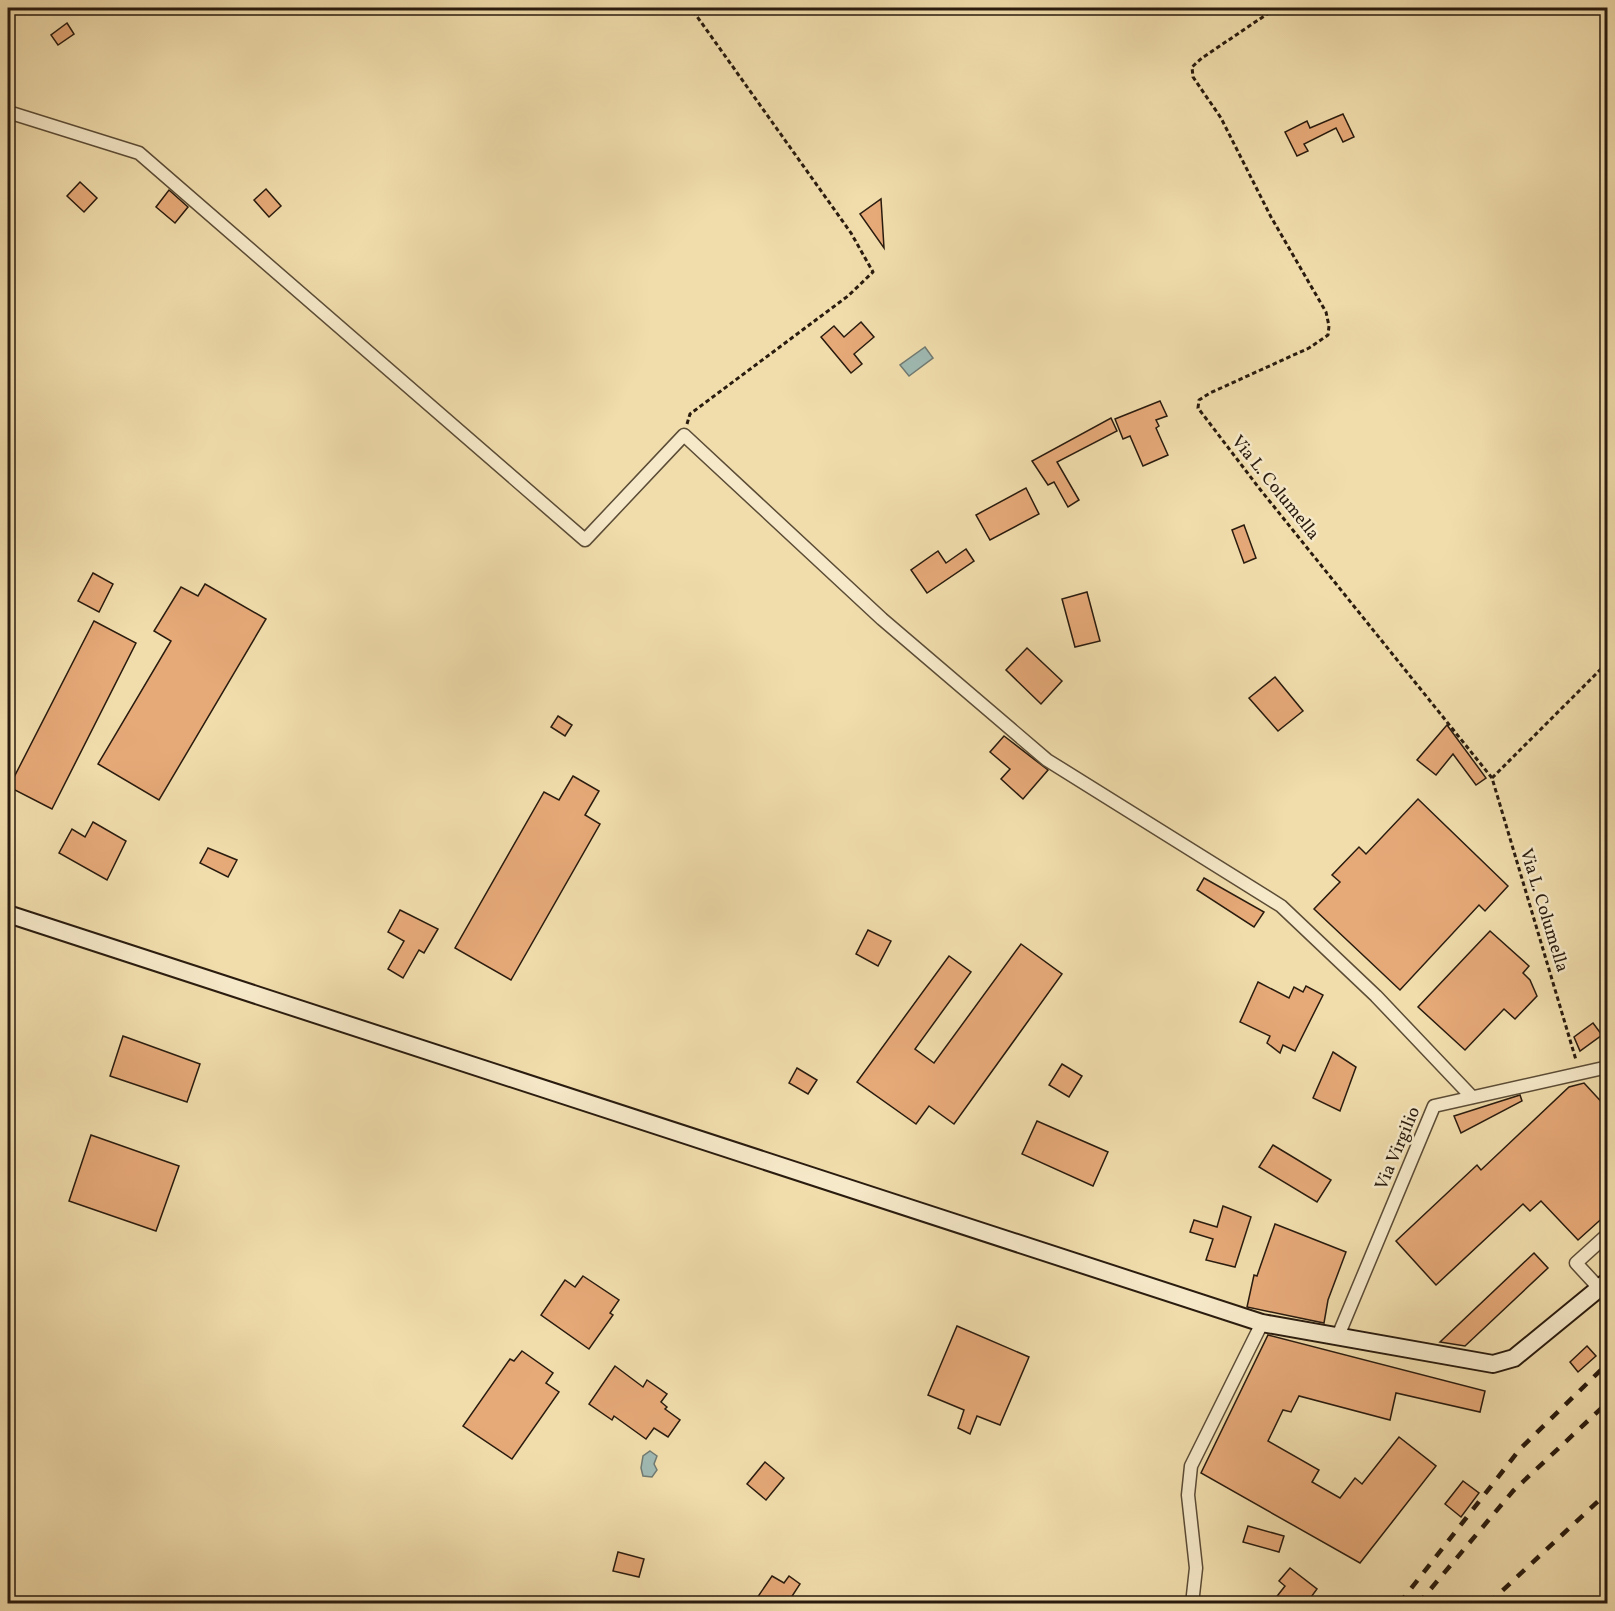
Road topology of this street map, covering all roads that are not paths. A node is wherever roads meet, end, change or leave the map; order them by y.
1 (8, 112) edge
2 (8, 914) edge
3 (1608, 1067) edge
4 (1472, 1097) junction
5 (1608, 1234) edge
6 (1603, 1284) edge
7 (1262, 1323) junction
8 (1338, 1336) junction
9 (1192, 1604) edge

1 - 4 street
2 - 7 main road
3 - 4 street, Via Virgilio
4 - 8 street, Via Virgilio
5 - 6 street
6 - 8 main road
7 - 8 main road
7 - 9 street

